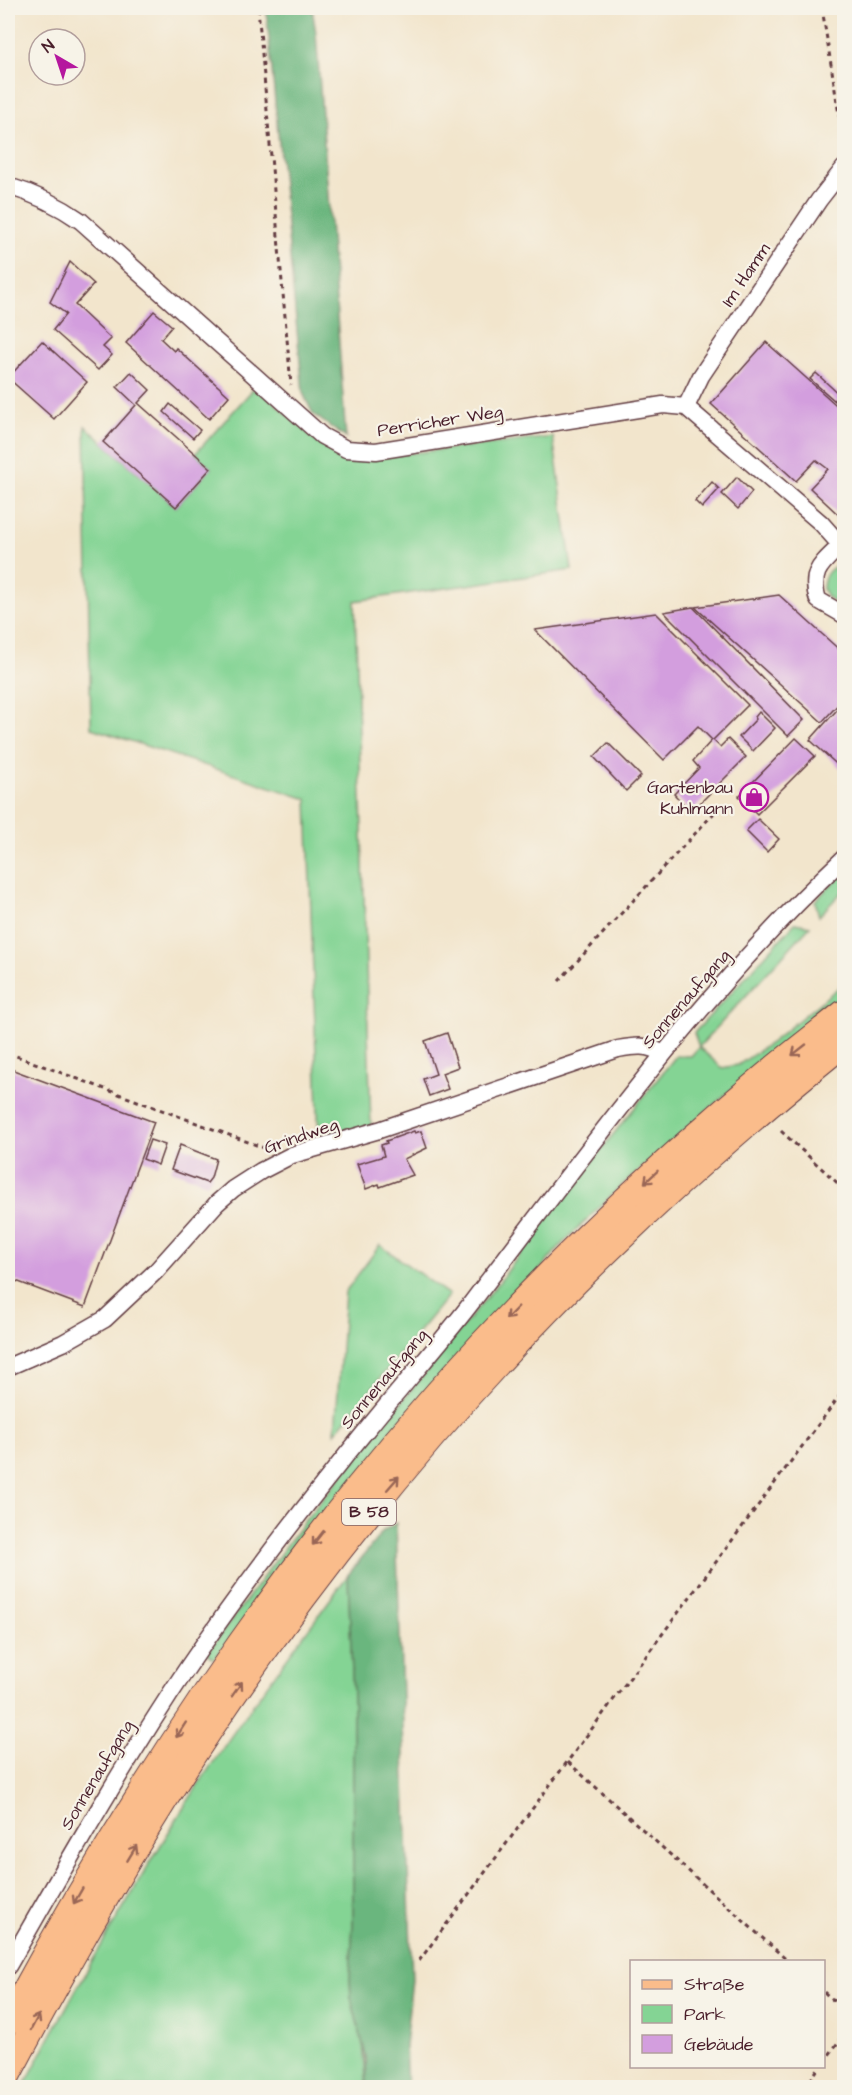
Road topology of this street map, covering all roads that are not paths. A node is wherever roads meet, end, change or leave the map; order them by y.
1 (844, 168) edge
2 (8, 186) edge
3 (686, 407) junction
4 (843, 547) edge
5 (844, 615) edge
6 (844, 858) edge
7 (844, 1013) edge
8 (844, 1043) edge
9 (663, 1054) junction
10 (8, 1367) edge
11 (8, 1966) edge
12 (8, 2022) edge
13 (8, 2074) edge

1 - 3 street, Im Hamm
2 - 3 street, Perricher Weg
3 - 4 street
4 - 5 street
6 - 9 street, Sonnenaufgang
7 -> 12 main road, B 58
13 -> 8 main road, B 58
9 - 10 street, Grindweg
9 - 11 street, Sonnenaufgang

